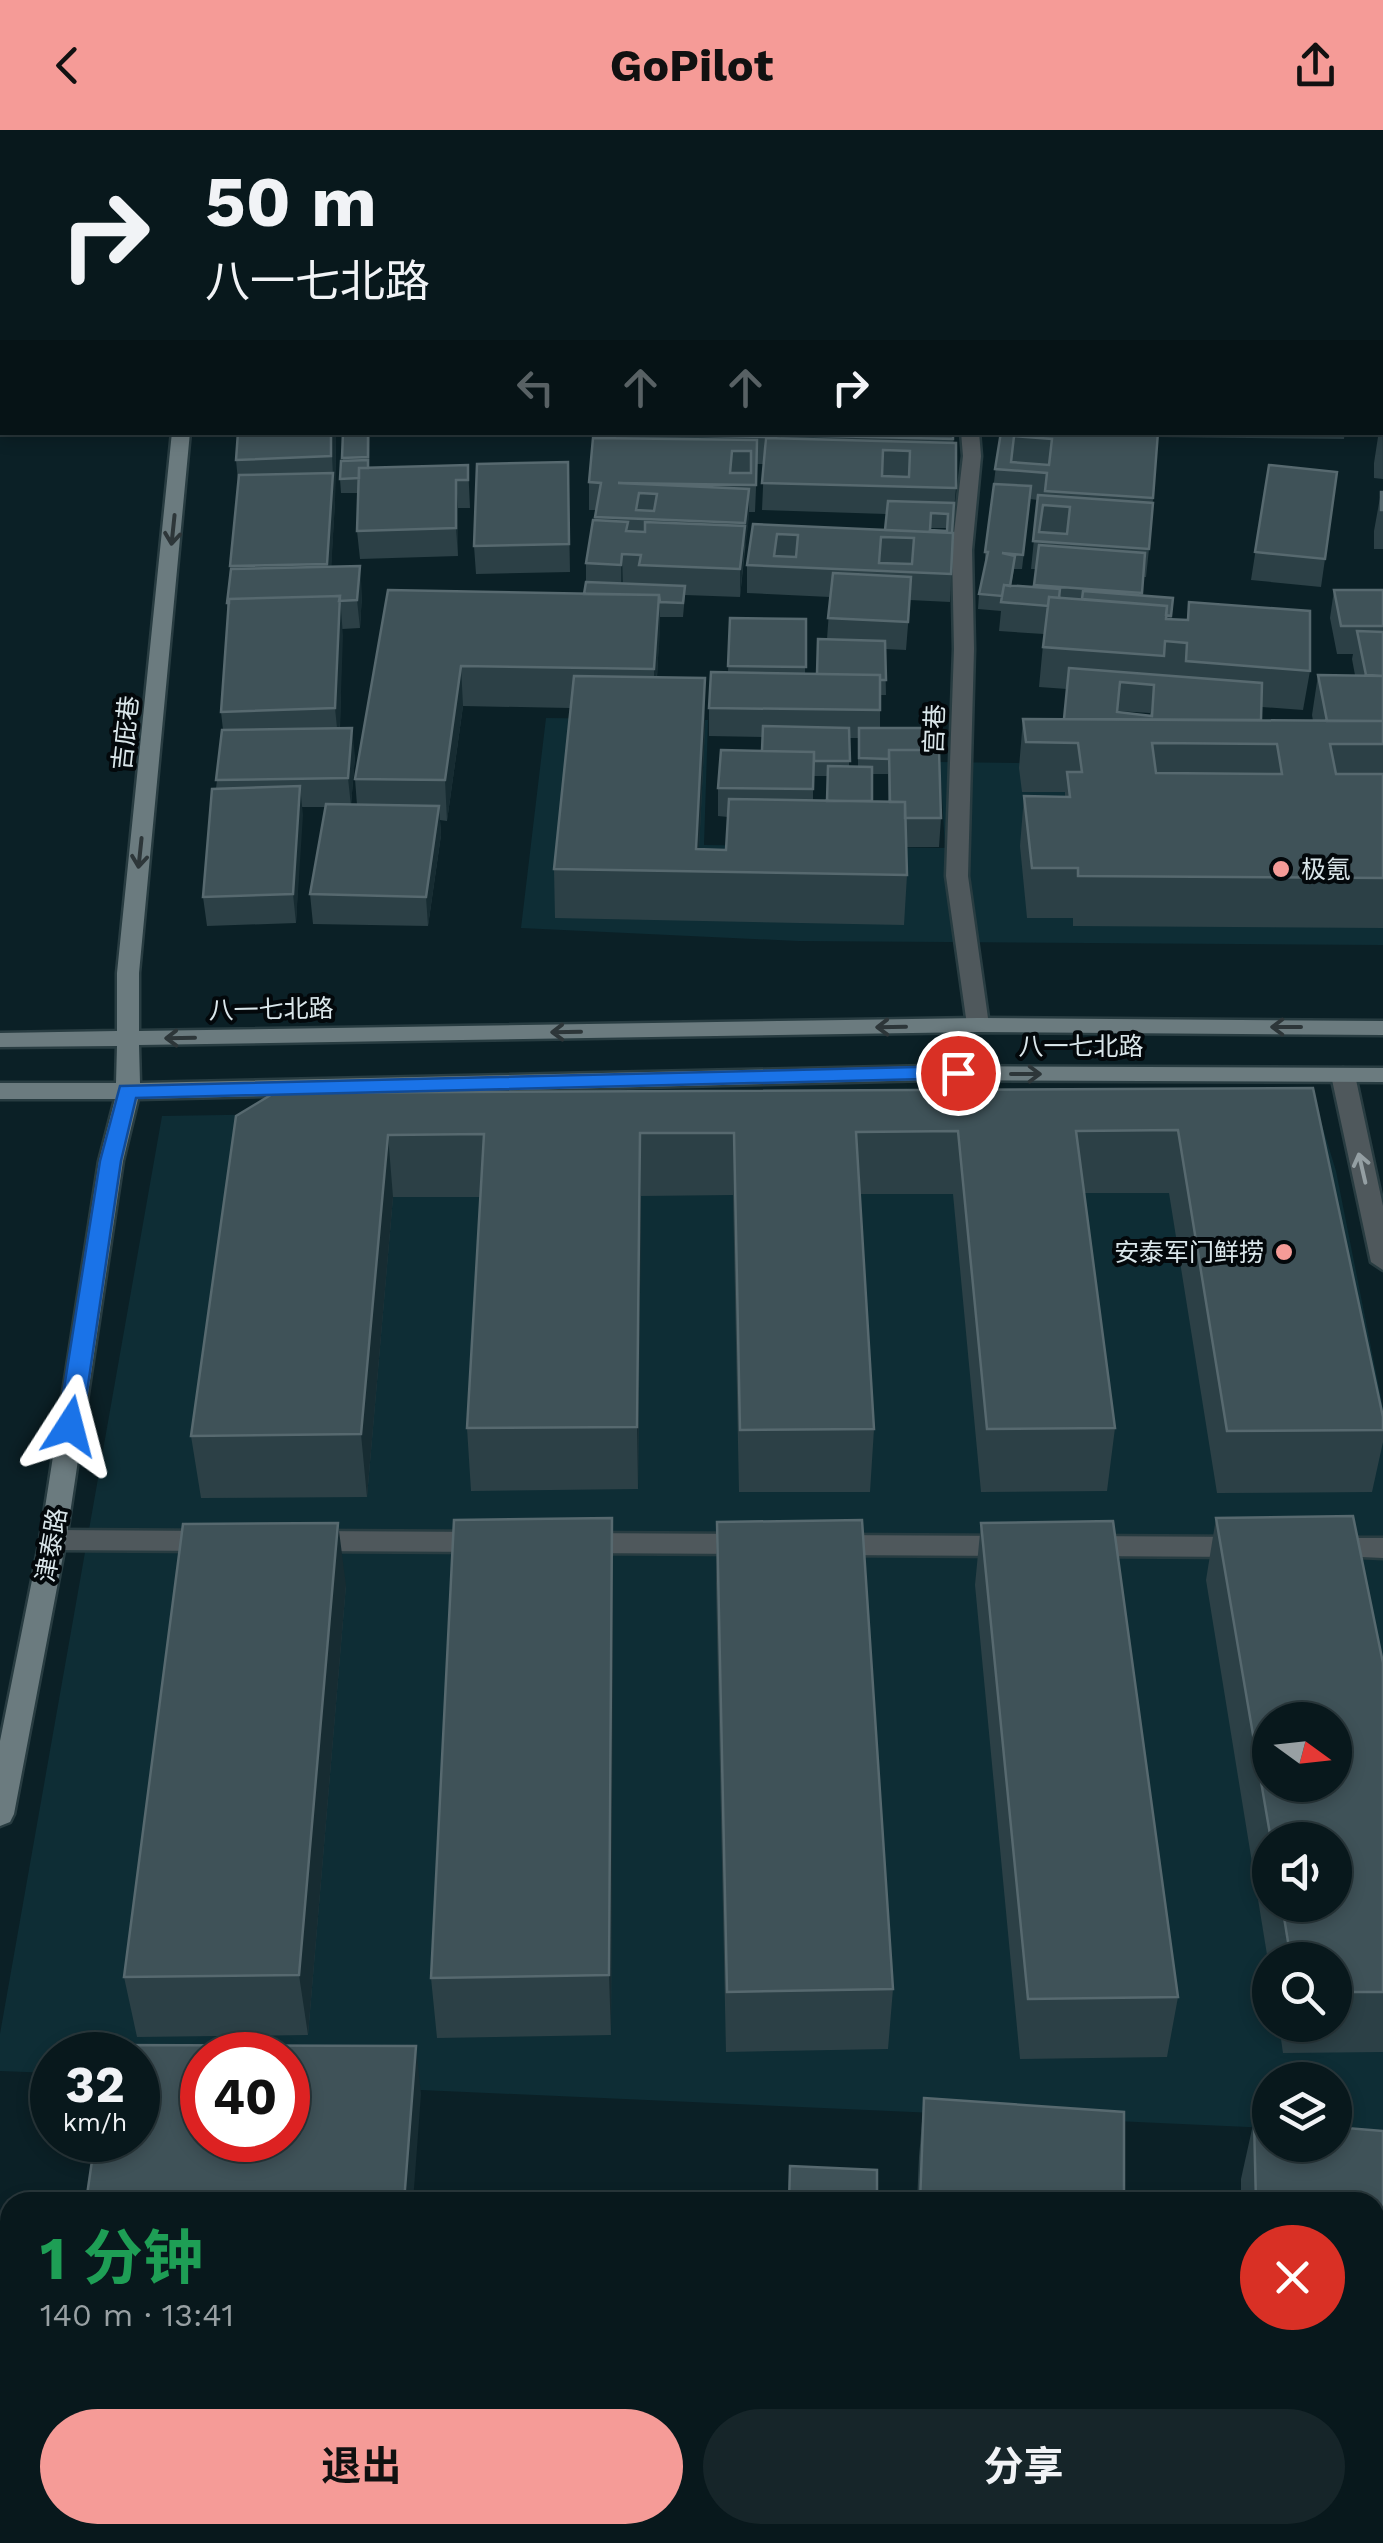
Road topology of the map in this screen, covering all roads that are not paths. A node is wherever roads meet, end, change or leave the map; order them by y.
1 (181, 435) edge
2 (970, 435) edge
3 (978, 1026) junction
4 (1383, 1028) edge
5 (126, 1038) junction
6 (0, 1040) edge
7 (1343, 1074) junction
8 (1383, 1075) edge
9 (0, 1091) edge
10 (128, 1091) junction
11 (1383, 1262) edge
12 (52, 1540) junction
13 (231, 1541) edge
14 (291, 1541) edge
15 (509, 1542) edge
16 (549, 1543) edge
17 (768, 1544) edge
18 (807, 1544) edge
19 (1264, 1548) edge
20 (1304, 1548) edge
21 (1383, 1548) edge
22 (0, 1814) edge

1 -> 5 main road, 吉庇巷
2 - 3 street, 宫巷
4 -> 3 main road, 八一七北路
3 -> 5 main road, 八一七北路
5 - 6 main road, 八一七北路
5 - 10 main road, 津泰路
7 - 8 main road, 八一七北路
10 -> 7 main road, 八一七北路
11 -> 7 street
9 - 10 main road, 八一七北路
10 - 12 main road, 津泰路
12 - 13 street
12 - 22 main road, 津泰路
14 - 15 street
16 - 17 street
18 - 19 street
20 - 21 street

